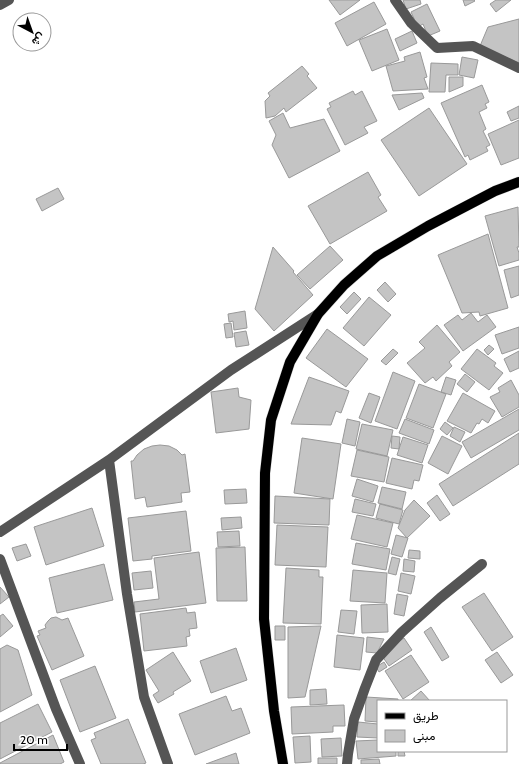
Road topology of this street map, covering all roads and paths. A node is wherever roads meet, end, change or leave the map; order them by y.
1 (9, 0) edge
2 (395, 0) edge
3 (0, 5) edge
4 (519, 68) edge
5 (519, 182) edge
6 (318, 314) junction
7 (109, 460) junction
8 (0, 532) edge
9 (0, 559) edge
10 (482, 564) dead end
11 (80, 764) edge
12 (168, 764) edge
13 (283, 764) edge
14 (347, 764) edge

1 - 3 street
2 - 4 street
5 - 6 main road
6 - 7 street
6 - 13 main road
7 - 8 street
7 - 12 street
9 - 11 street
10 - 14 street

